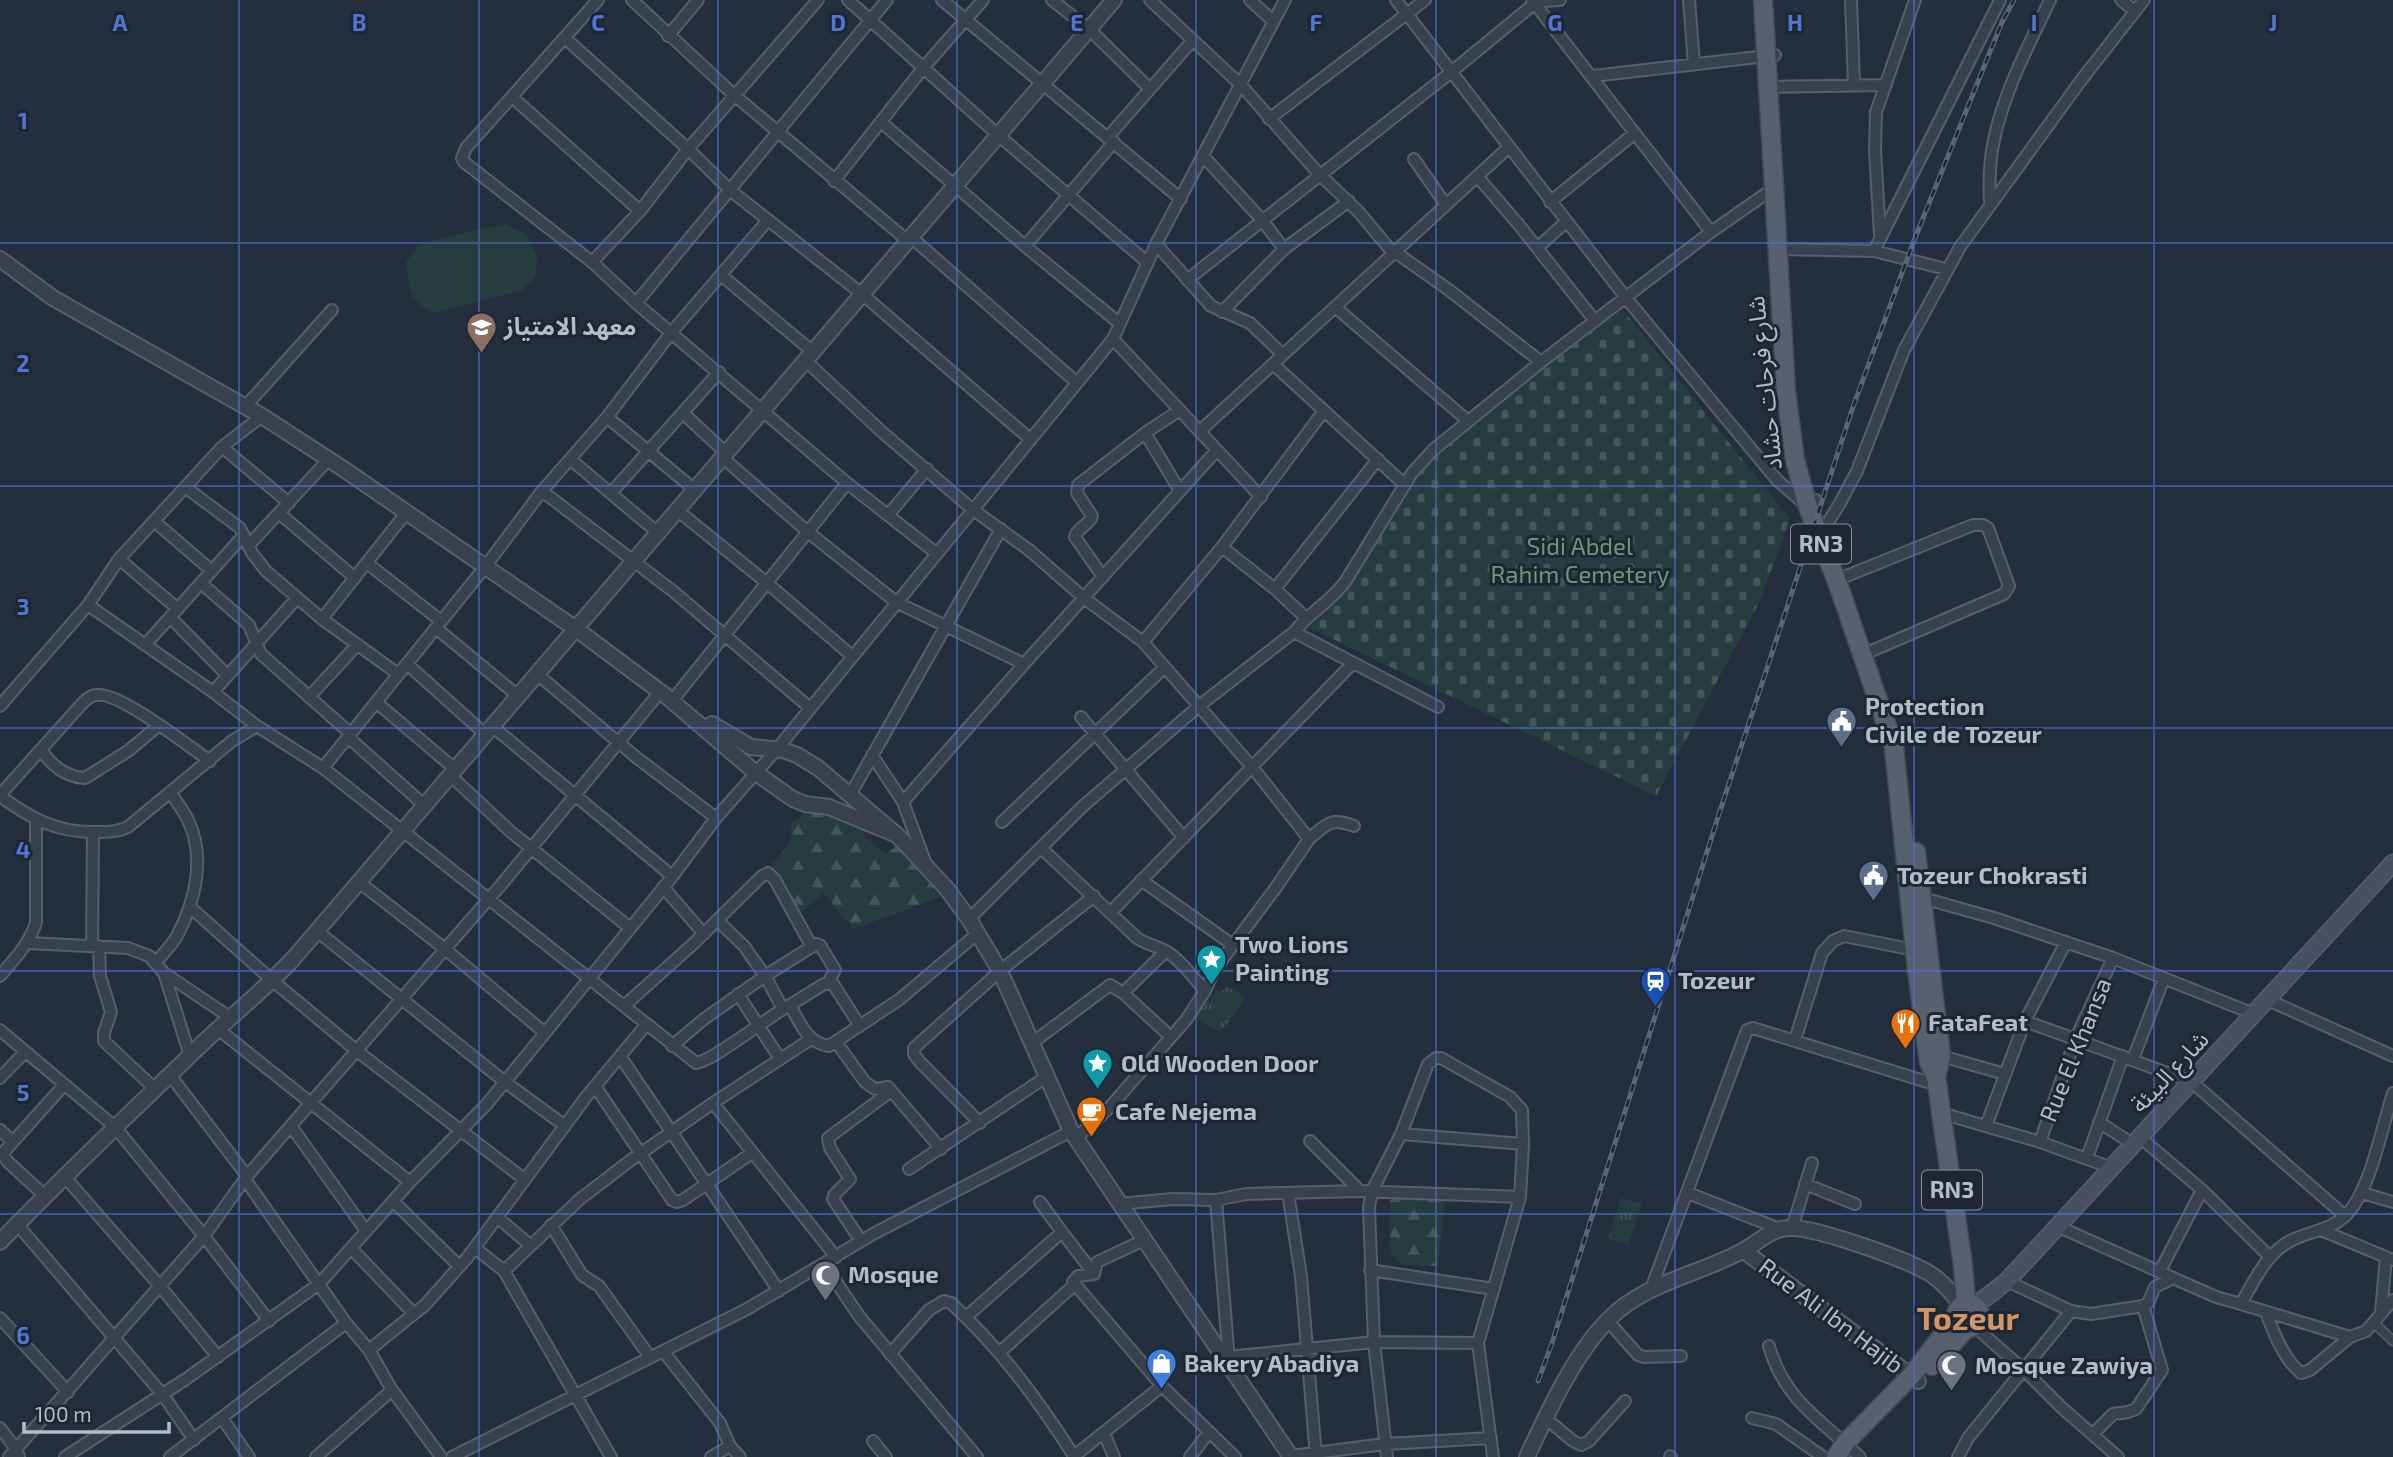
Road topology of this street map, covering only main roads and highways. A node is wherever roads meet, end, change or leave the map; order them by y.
1 (1763, 0) edge
2 (1772, 0) edge
3 (1770, 55) junction
4 (1821, 530) junction
5 (1866, 653) junction
6 (2393, 863) edge
7 (1916, 897) junction
8 (1924, 970) junction
9 (1936, 1081) junction
10 (1967, 1314) junction
11 (1848, 1452) edge

1 - 3 main road, شارع فرحات حشاد / RN3
2 - 3 main road, شارع فرحات حشاد / RN3
3 - 4 main road, شارع فرحات حشاد / RN3
4 - 5 main road, شارع فرحات حشاد / RN3
4 - 5 main road, شارع فرحات حشاد / RN3
5 - 7 main road, شارع فرحات حشاد / RN3
6 - 10 main road, شارع البيئة
7 - 8 main road, شارع فرحات حشاد / RN3
7 - 8 main road, شارع فرحات حشاد / RN3
8 - 9 main road, شارع فرحات حشاد / RN3
8 - 9 main road, شارع فرحات حشاد / RN3
9 - 10 main road, شارع فرحات حشاد / RN3
10 - 11 main road

